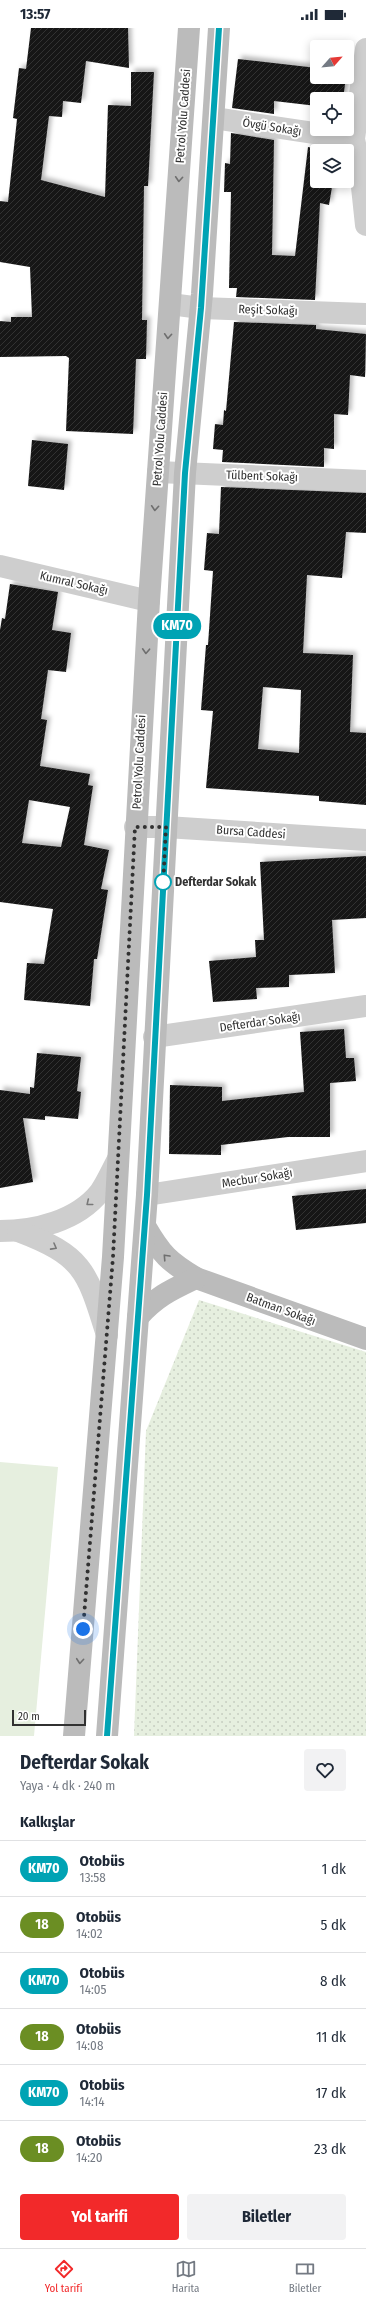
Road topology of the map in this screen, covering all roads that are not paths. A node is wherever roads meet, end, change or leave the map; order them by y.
1 (189, 28) edge
2 (219, 28) edge
3 (366, 48) edge
4 (214, 118) junction
5 (354, 139) junction
6 (363, 168) edge
7 (366, 225) edge
8 (170, 304) junction
9 (201, 308) junction
10 (366, 314) edge
11 (158, 472) junction
12 (185, 473) junction
13 (366, 481) edge
14 (0, 566) edge
15 (149, 601) junction
16 (135, 827) junction
17 (166, 827) junction
18 (366, 840) edge
19 (366, 1006) edge
20 (154, 1037) junction
21 (118, 1159) junction
22 (366, 1161) edge
23 (147, 1195) junction
24 (145, 1226) junction
25 (9, 1231) edge
26 (196, 1278) junction
27 (138, 1317) junction
28 (107, 1335) junction
29 (366, 1339) edge
30 (74, 1736) edge
31 (107, 1736) edge

1 -> 8 main road, Petrol Yolu Caddesi
2 - 4 main road
3 - 5 street
4 - 5 street, Övgü Sokağı
4 - 9 main road
5 - 6 street
6 - 7 street
8 - 9 street, Reşit Sokağı
8 -> 11 main road, Petrol Yolu Caddesi
9 - 10 street, Reşit Sokağı
9 - 12 main road
11 - 12 street, Tülbent Sokağı
11 -> 15 main road, Petrol Yolu Caddesi
12 - 13 street, Tülbent Sokağı
12 - 17 main road
14 - 15 street, Kumral Sokağı
15 -> 16 main road, Petrol Yolu Caddesi
16 - 17 street, Bursa Caddesi
16 - 21 main road, Petrol Yolu Caddesi
17 - 18 street, Bursa Caddesi
17 - 20 main road
19 - 20 street, Defterdar Sokağı
20 - 23 main road
21 -> 25 street
21 - 28 main road, Petrol Yolu Caddesi
22 - 23 street, Mecbur Sokağı
23 - 24 main road
26 -> 24 main road, Batman Sokağı
24 - 27 main road
25 -> 28 street
26 - 27 main road
26 - 29 main road, Batman Sokağı
27 - 31 main road
28 -> 30 main road, Petrol Yolu Caddesi

